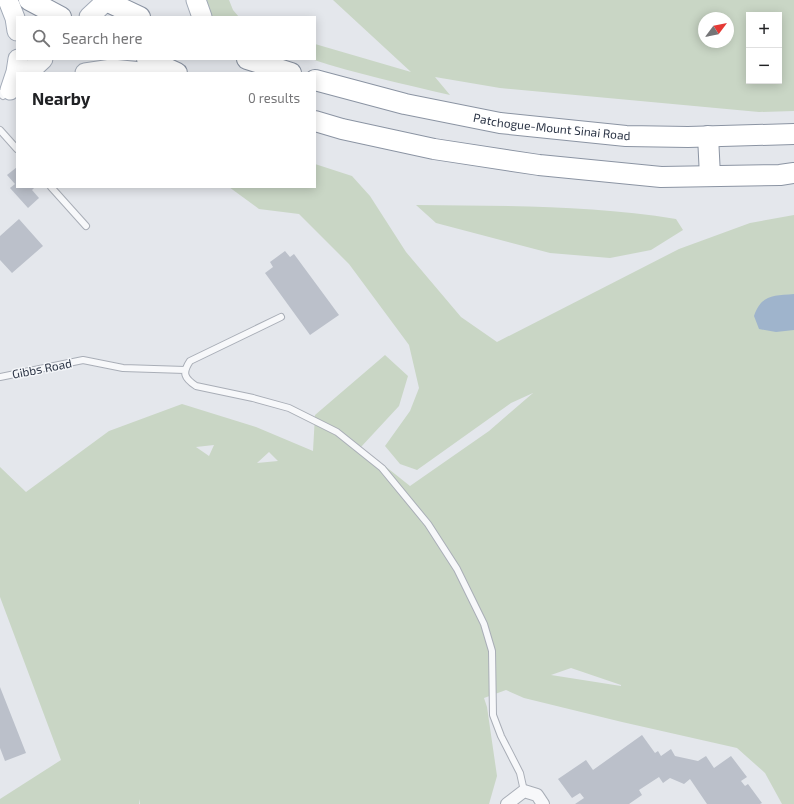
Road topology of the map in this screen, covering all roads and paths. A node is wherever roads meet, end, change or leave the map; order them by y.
1 (8, 0) edge
2 (29, 0) edge
3 (106, 0) edge
4 (196, 0) edge
5 (59, 16) edge
6 (90, 16) edge
7 (138, 16) edge
8 (202, 16) edge
9 (16, 24) edge
10 (18, 60) edge
11 (42, 60) edge
12 (250, 60) edge
13 (158, 69) edge
14 (16, 72) edge
15 (16, 72) edge
16 (29, 72) edge
17 (90, 72) edge
18 (288, 72) edge
19 (316, 80) edge
20 (8, 92) edge
21 (316, 121) edge
22 (0, 130) edge
23 (794, 134) edge
24 (708, 136) junction
25 (16, 148) edge
26 (794, 173) edge
27 (710, 176) junction
28 (52, 188) edge
29 (86, 226) dead end
30 (281, 317) dead end
31 (185, 370) junction
32 (0, 377) edge
33 (524, 791) junction
34 (507, 804) edge
35 (543, 804) edge

1 - 9 main road
2 - 5 highway
3 - 6 main road
3 - 7 highway
4 - 8 main road
10 - 14 main road
11 - 16 main road
12 - 18 highway
13 - 17 main road
15 - 20 main road
19 - 24 highway, Patchogue-Mount Sinai Road
21 - 27 highway
22 - 25 lane
23 - 24 highway, Patchogue-Mount Sinai Road
24 - 27 highway
26 - 27 highway
28 - 29 lane
30 - 31 lane
31 - 32 lane, Gibbs Road
31 - 33 lane
33 - 34 street
33 - 35 street

